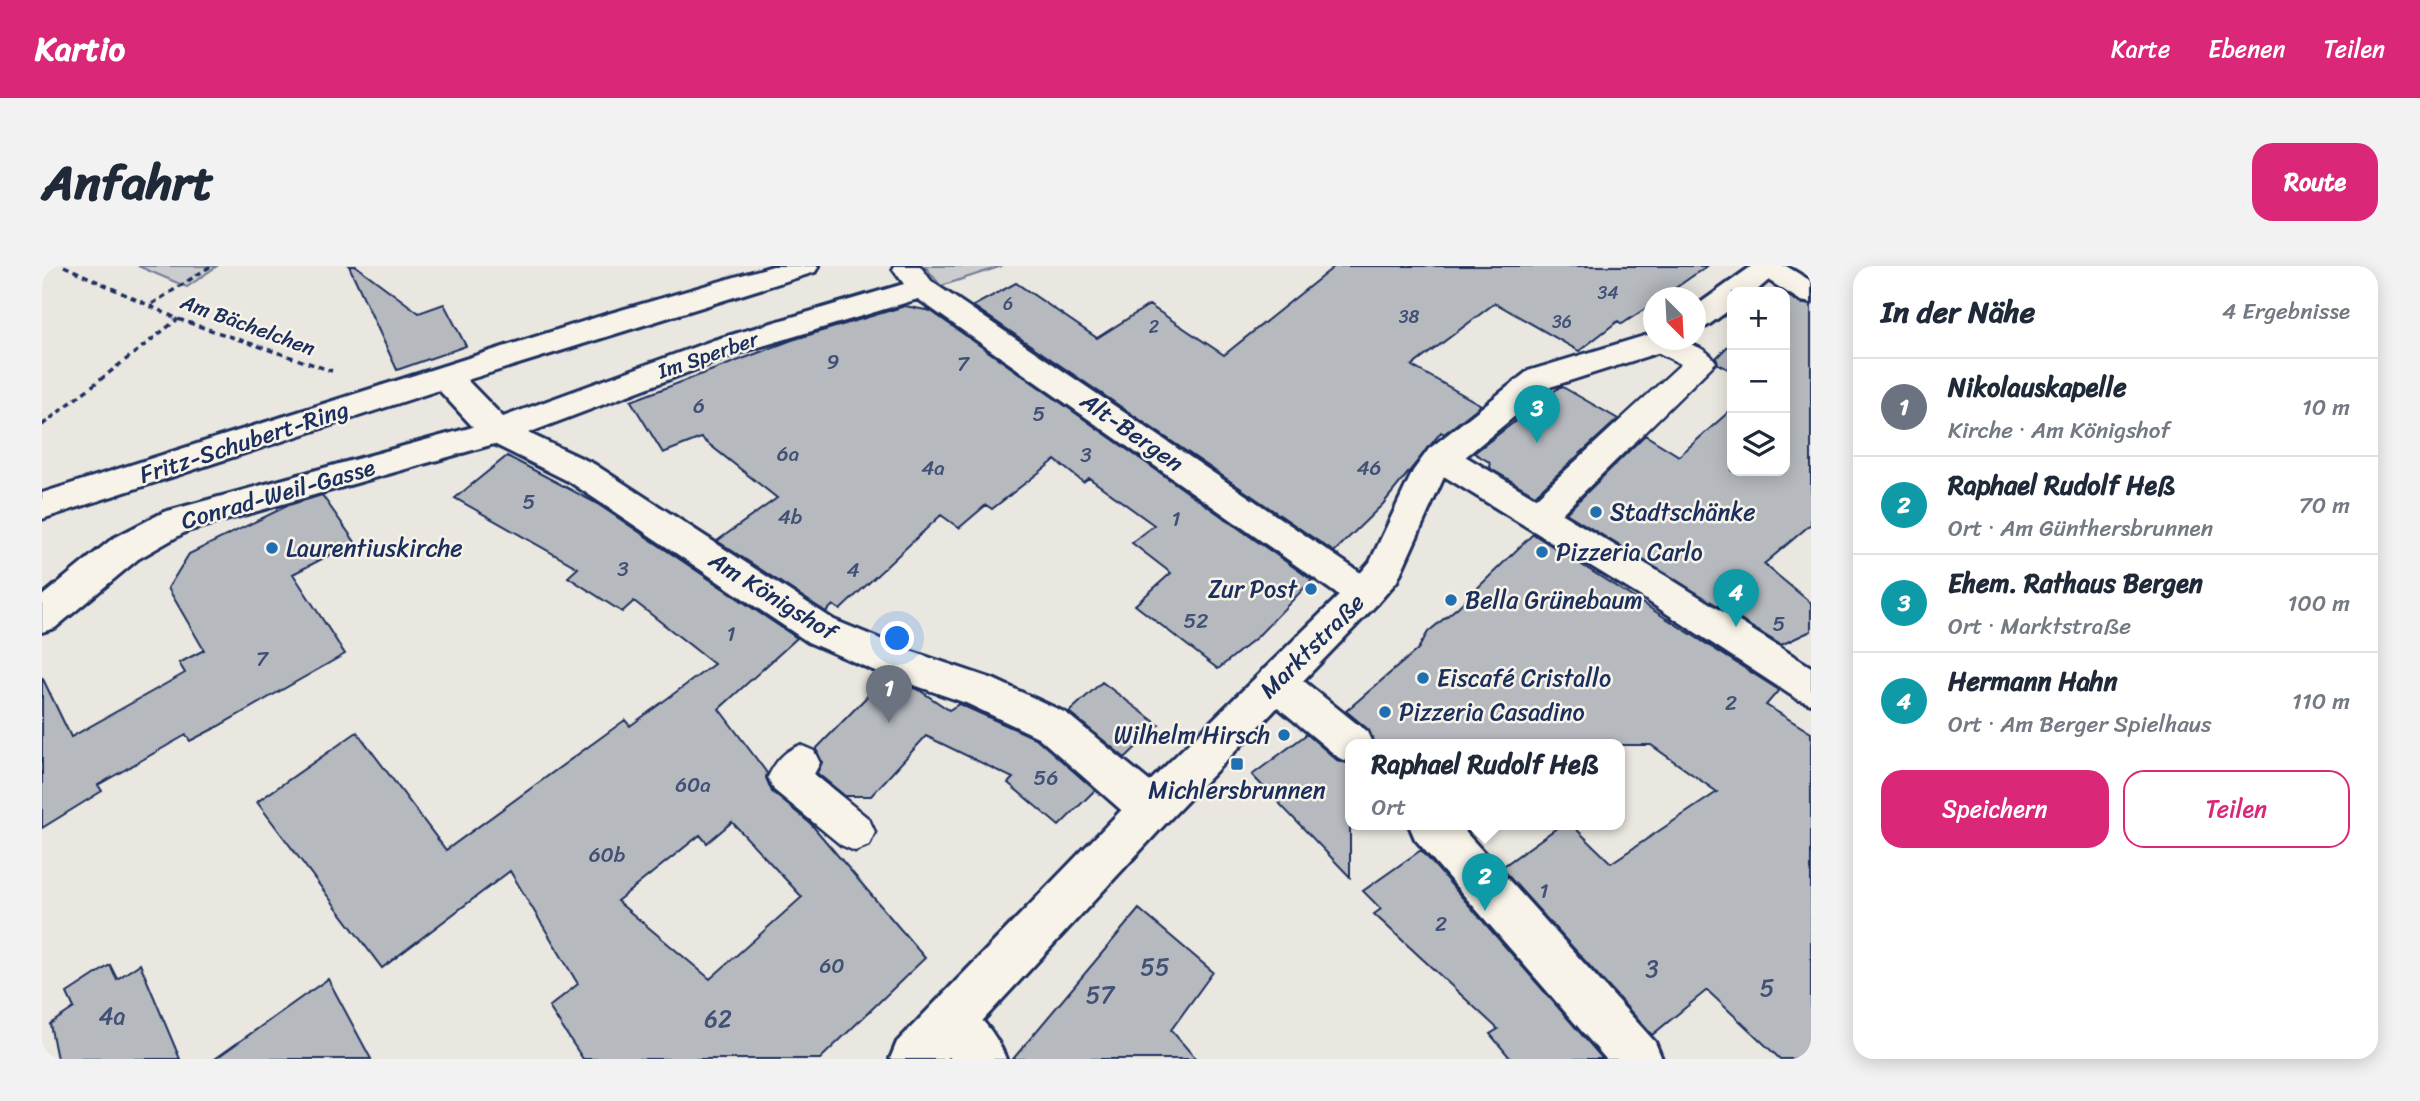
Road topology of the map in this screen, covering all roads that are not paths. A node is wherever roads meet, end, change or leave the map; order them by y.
1 (805, 266) edge
2 (1769, 267) edge
3 (913, 277) edge
4 (1742, 287) edge
5 (1811, 294) edge
6 (1727, 298) edge
7 (1706, 312) edge
8 (1643, 347) edge
9 (1679, 350) edge
10 (446, 377) junction
11 (497, 432) junction
12 (1441, 458) junction
13 (42, 506) edge
14 (1537, 517) junction
15 (1364, 594) junction
16 (42, 617) edge
17 (1276, 682) junction
18 (1811, 687) edge
19 (1346, 739) edge
20 (800, 763) dead end
21 (1151, 809) junction
22 (1435, 830) edge
23 (855, 832) dead end
24 (951, 1022) junction
25 (914, 1059) edge
26 (982, 1059) edge
27 (1638, 1059) edge

1 - 10 street
2 - 4 street
2 - 5 street
3 - 11 street, Im Sperber
3 - 15 street, Alt-Bergen
6 - 7 street
8 - 12 street, Marktstraße
9 - 14 street
10 - 11 street, Am Königshof
10 - 13 street, Fritz-Schubert-Ring
11 - 16 street, Conrad-Weil-Gasse
11 - 21 street, Am Königshof
12 - 14 street
12 - 15 street, Marktstraße
14 - 18 street
15 - 17 street, Marktstraße
17 - 19 street
17 - 21 street, Marktstraße
20 - 23 street
21 - 24 street, Marktstraße
22 - 27 street
24 - 25 street, Marktstraße
24 - 26 street

